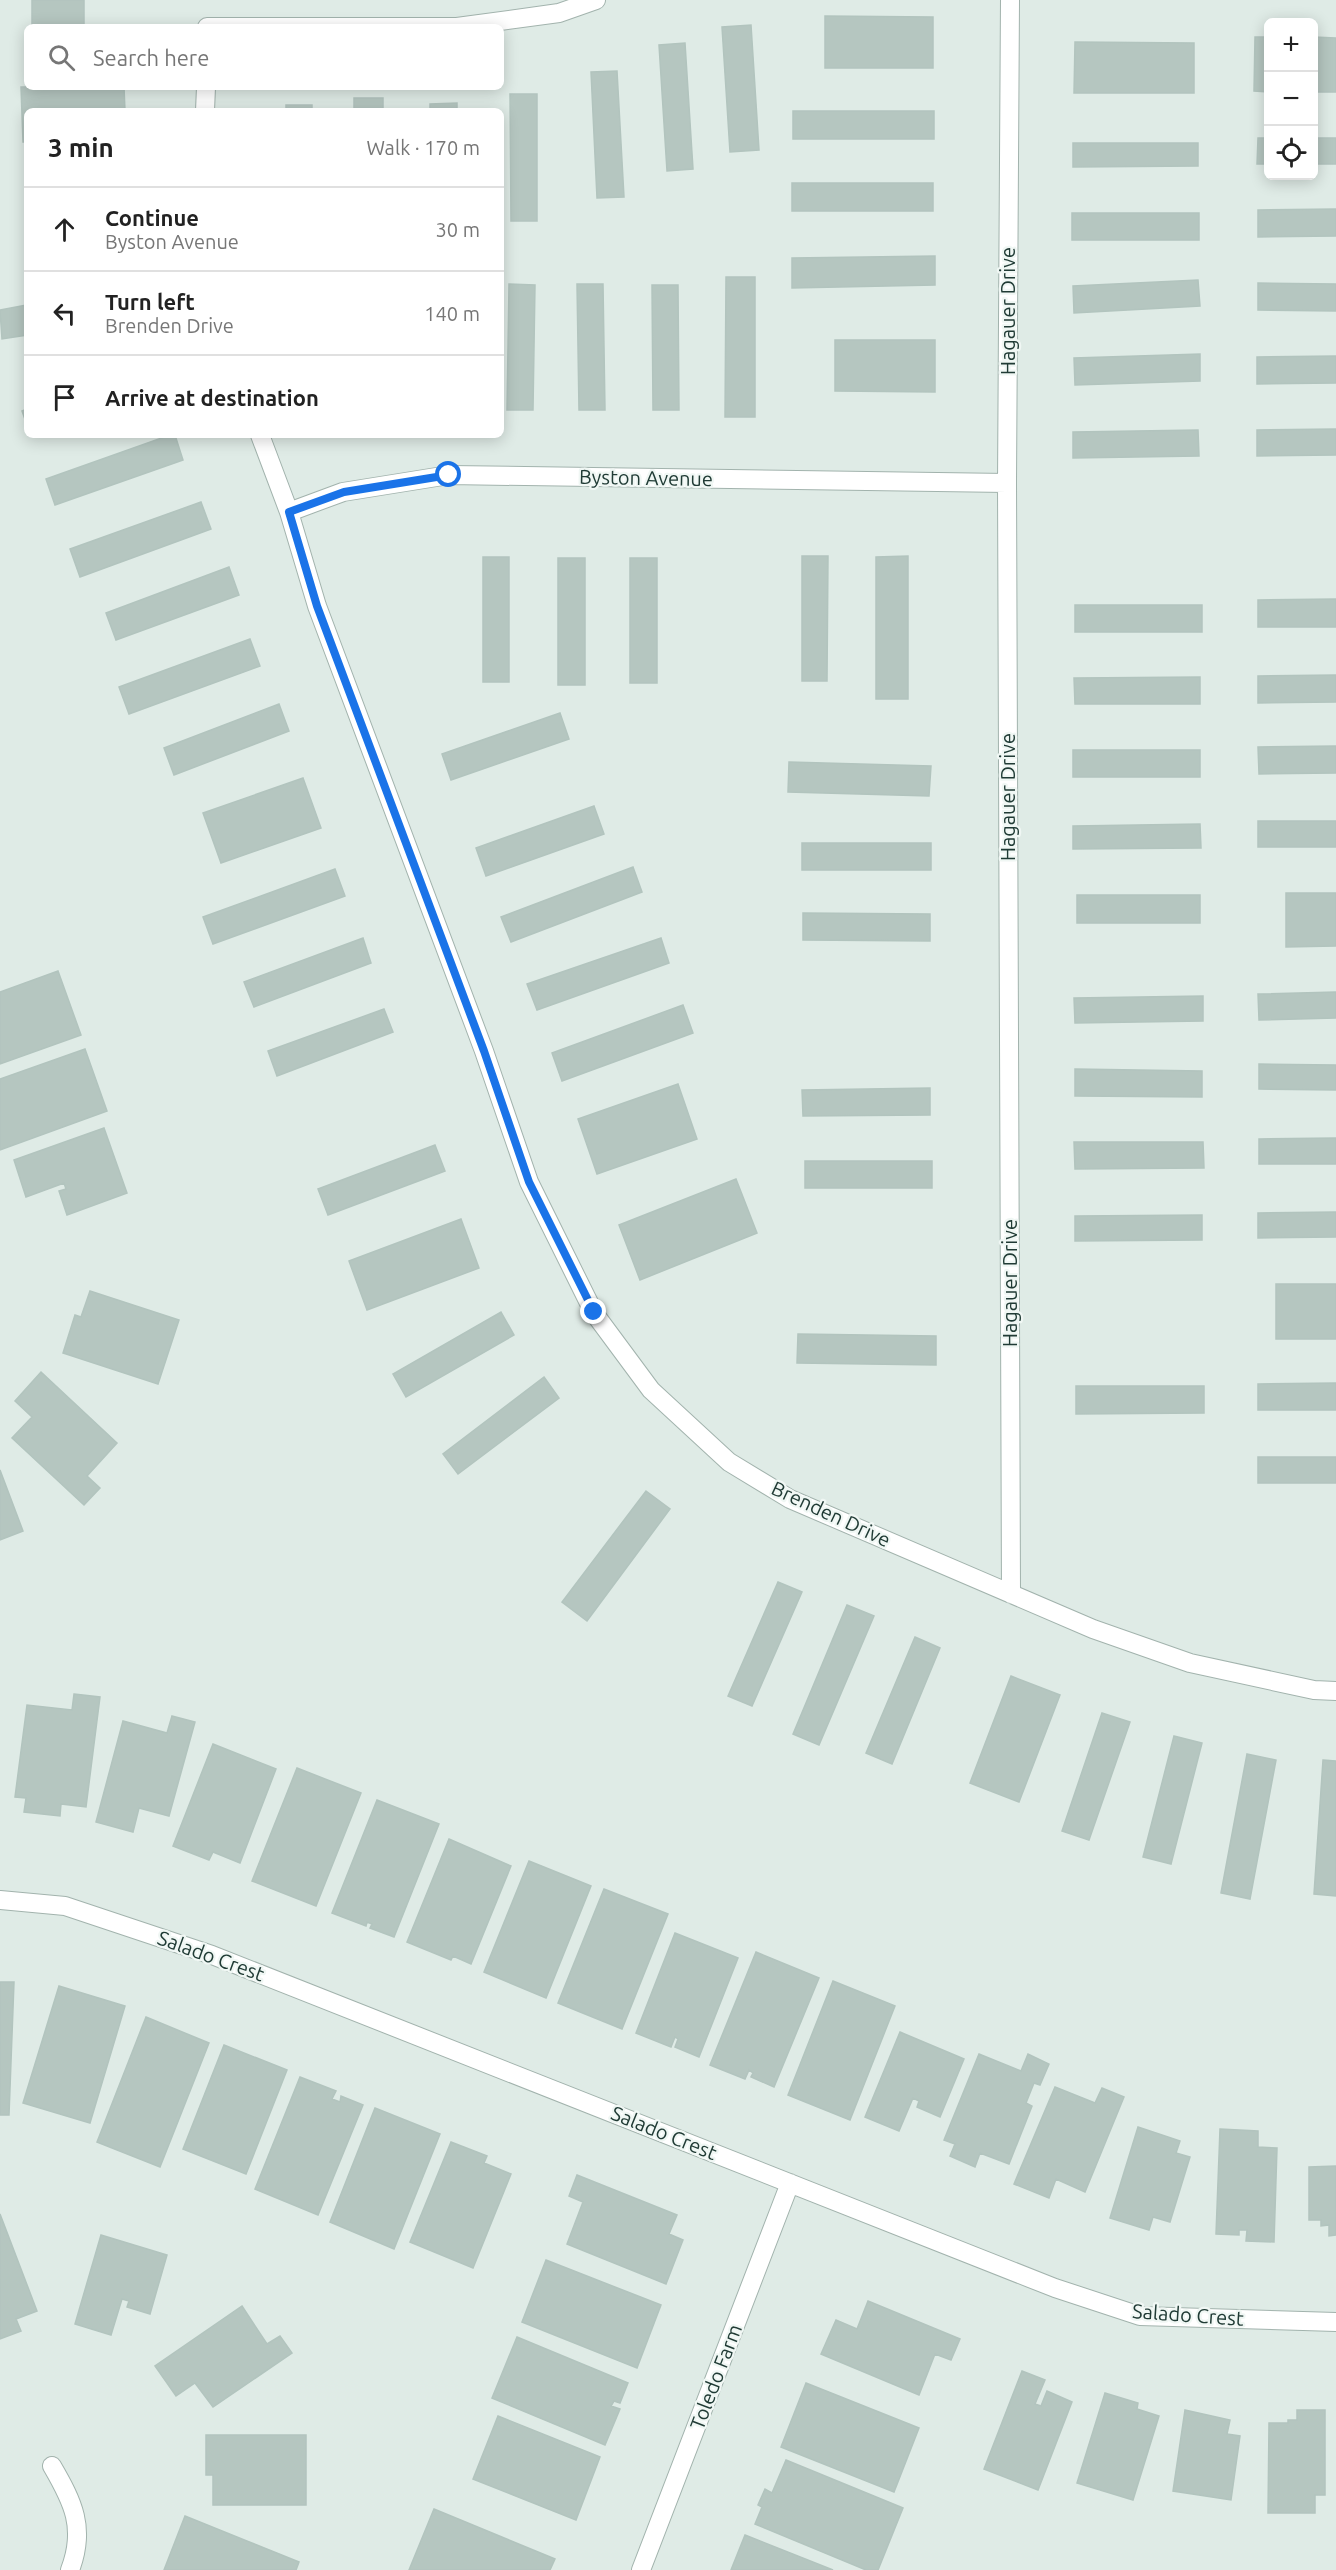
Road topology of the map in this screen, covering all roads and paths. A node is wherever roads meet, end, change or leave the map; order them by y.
1 (596, 0) edge
2 (1010, 0) edge
3 (479, 24) edge
4 (206, 90) edge
5 (205, 108) edge
6 (261, 438) edge
7 (1007, 483) junction
8 (289, 512) junction
9 (1011, 1594) junction
10 (1336, 1691) edge
11 (0, 1900) edge
12 (790, 2183) junction
13 (1336, 2322) edge
14 (52, 2466) dead end
15 (70, 2570) edge
16 (641, 2570) edge

1 - 3 street
2 - 7 street, Hagauer Drive
4 - 5 street
6 - 8 street, Brenden Drive
7 - 8 street, Byston Avenue
7 - 9 street, Hagauer Drive
8 - 9 street, Brenden Drive
9 - 10 street, Brenden Drive
11 - 12 street, Salado Crest
12 - 13 street, Salado Crest
12 - 16 street, Toledo Farm
14 - 15 street

